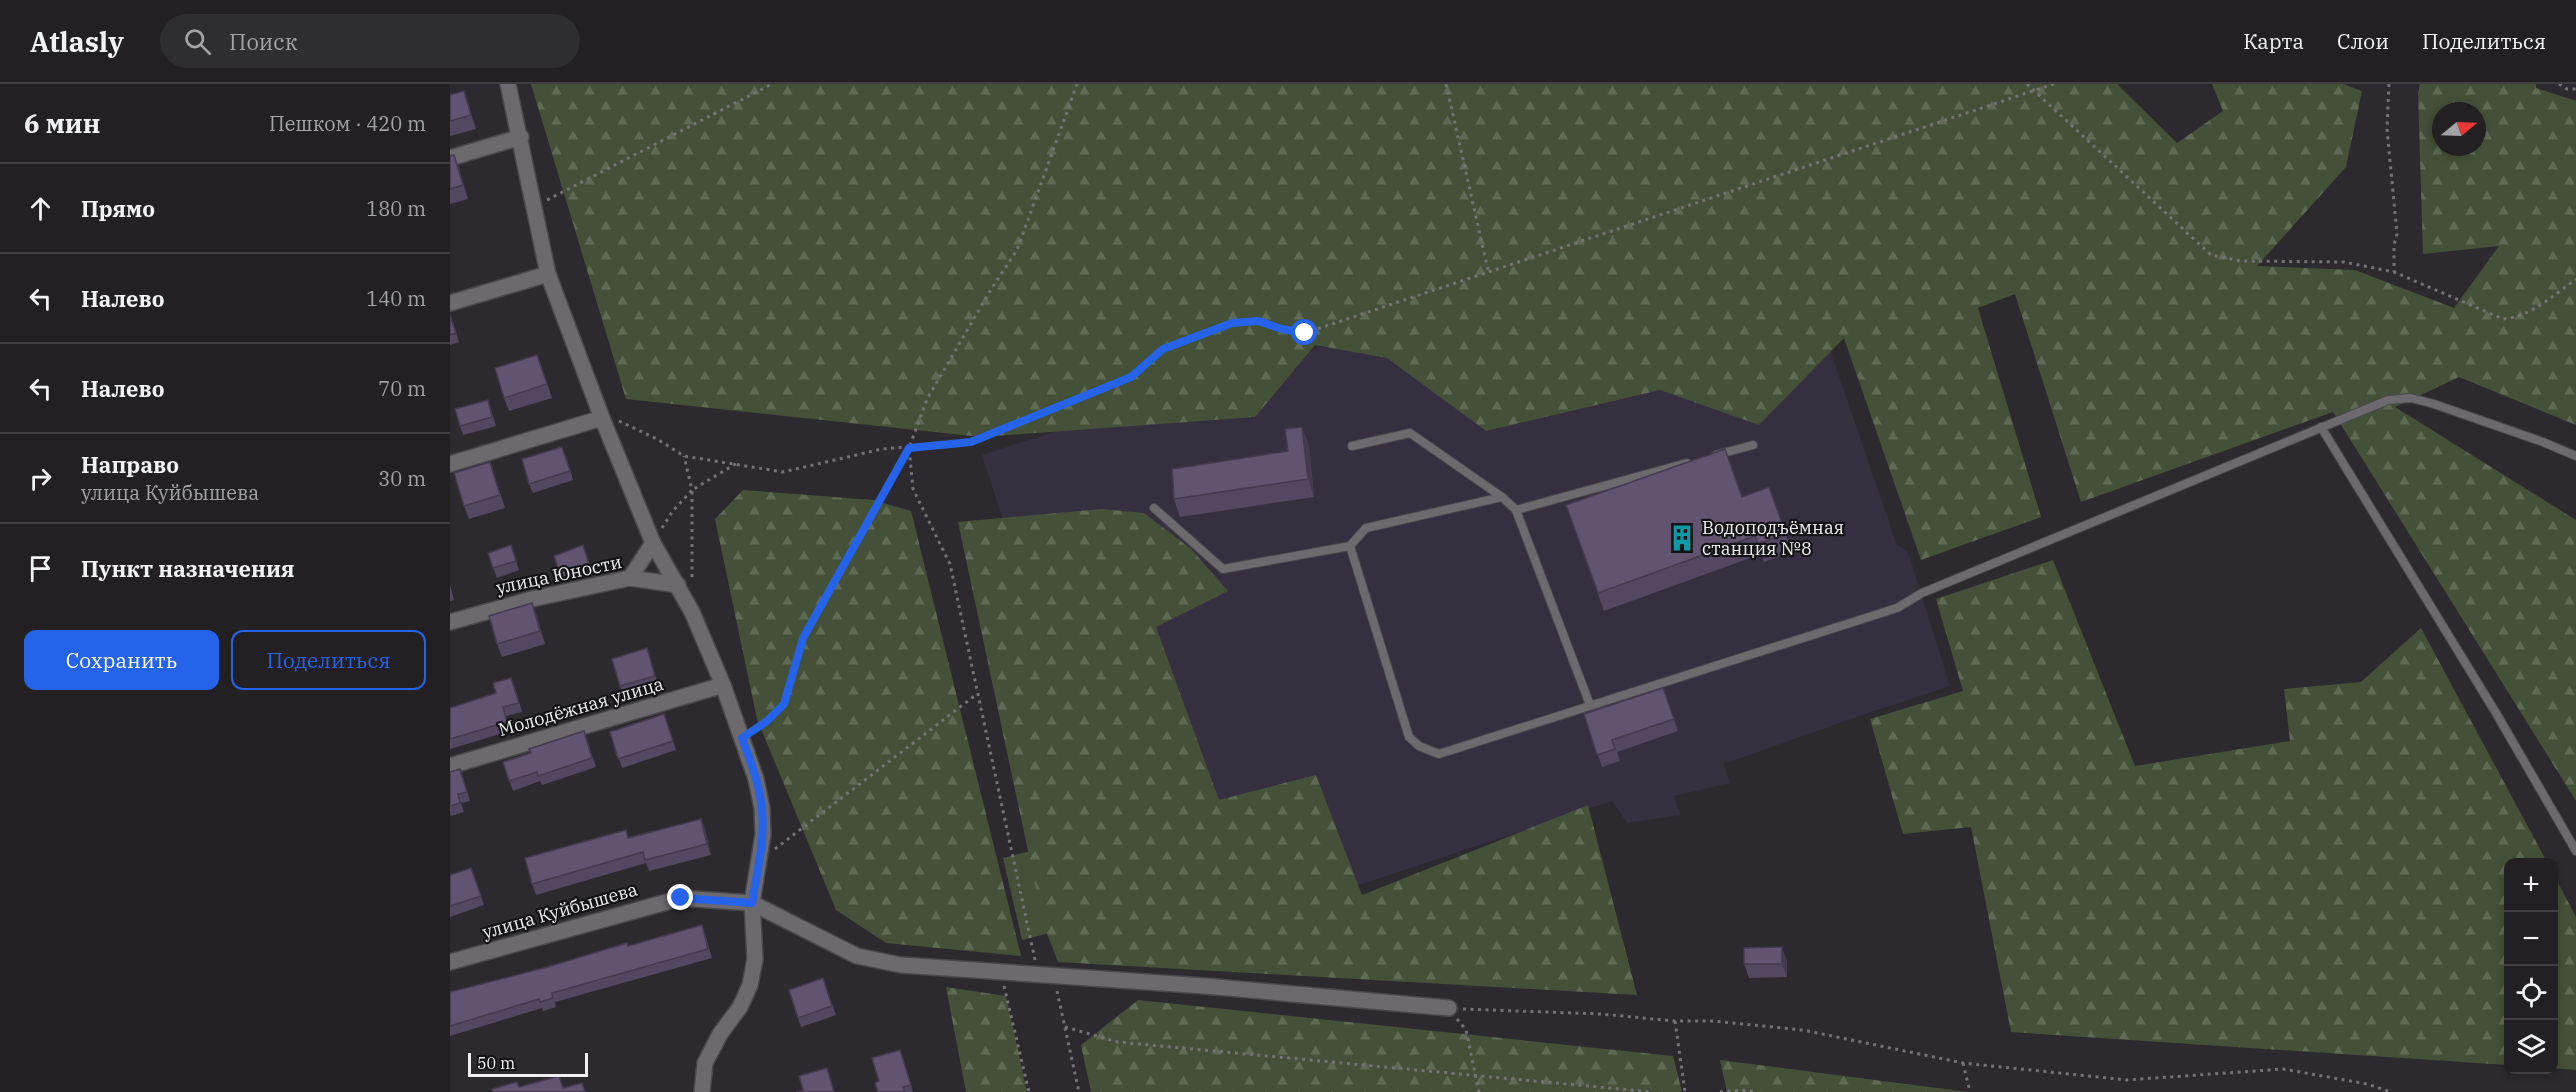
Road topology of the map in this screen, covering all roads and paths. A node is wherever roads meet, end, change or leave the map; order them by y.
1 (508, 84) edge
2 (772, 84) edge
3 (1077, 84) edge
4 (1446, 84) edge
5 (2026, 84) edge
6 (2054, 84) edge
7 (2389, 84) edge
8 (2559, 84) edge
9 (2576, 89) edge
10 (2034, 90) junction
11 (521, 137) junction
12 (450, 158) edge
13 (534, 206) junction
14 (1488, 270) junction
15 (2394, 272) junction
16 (548, 274) junction
17 (2576, 279) edge
18 (450, 303) edge
19 (602, 418) junction
20 (2321, 427) junction
21 (1753, 445) dead end
22 (1352, 446) dead end
23 (909, 448) junction
24 (684, 456) junction
25 (2576, 456) edge
26 (1708, 457) edge
27 (1697, 460) edge
28 (737, 463) junction
29 (450, 464) edge
30 (692, 490) junction
31 (1502, 497) junction
32 (1154, 508) dead end
33 (1516, 510) junction
34 (653, 543) junction
35 (1350, 546) junction
36 (630, 578) junction
37 (685, 582) junction
38 (450, 622) edge
39 (723, 685) junction
40 (977, 694) junction
41 (1590, 705) junction
42 (742, 738) junction
43 (450, 766) edge
44 (2576, 852) edge
45 (759, 861) junction
46 (752, 903) junction
47 (450, 962) edge
48 (1001, 971) junction
49 (1046, 974) junction
50 (1449, 1008) junction
51 (1675, 1021) junction
52 (1065, 1027) junction
53 (1963, 1063) junction
54 (1476, 1075) junction
55 (698, 1091) edge
56 (1029, 1092) edge
57 (1079, 1092) edge
58 (1479, 1092) edge
59 (1652, 1092) edge
60 (1685, 1092) edge
61 (1720, 1092) edge
62 (1756, 1092) edge
63 (1970, 1092) edge
64 (2391, 1092) edge

1 - 11 street
2 - 13 path
3 - 23 path
4 - 14 path
5 - 10 path
6 - 10 path
7 - 15 path
8 - 9 path
10 - 14 path
10 - 15 path
11 - 12 street
11 - 13 street
13 - 16 street
14 - 23 path
15 - 17 path
16 - 18 street
16 - 19 street
19 - 24 path
19 - 29 street
19 - 34 street
20 - 25 lane
20 - 41 lane
20 - 44 lane
21 - 26 lane
22 - 31 lane
23 - 28 path
23 - 40 path
23 - 42 path
24 - 28 path
24 - 30 path
27 - 33 lane
28 - 30 path
30 - 34 path
30 - 37 path
31 - 33 lane
31 - 35 lane
32 - 35 lane
33 - 41 lane
34 - 36 street
34 - 37 street
35 - 41 lane
36 - 37 street, улица Юности
36 - 38 street, улица Юности
37 - 39 street
39 - 42 street
39 - 43 street, Молодёжная улица
40 - 45 path
40 - 49 path
42 - 45 street
45 - 46 street
46 - 47 street, улица Куйбышева
46 - 48 street
46 - 55 street
48 - 49 street
48 - 56 path
49 - 50 street
49 - 52 path
50 - 51 path
50 - 54 path
51 - 53 path
51 - 60 path
52 - 54 path
52 - 57 path
53 - 63 path
53 - 64 path
54 - 58 path
54 - 59 path
61 - 62 path

